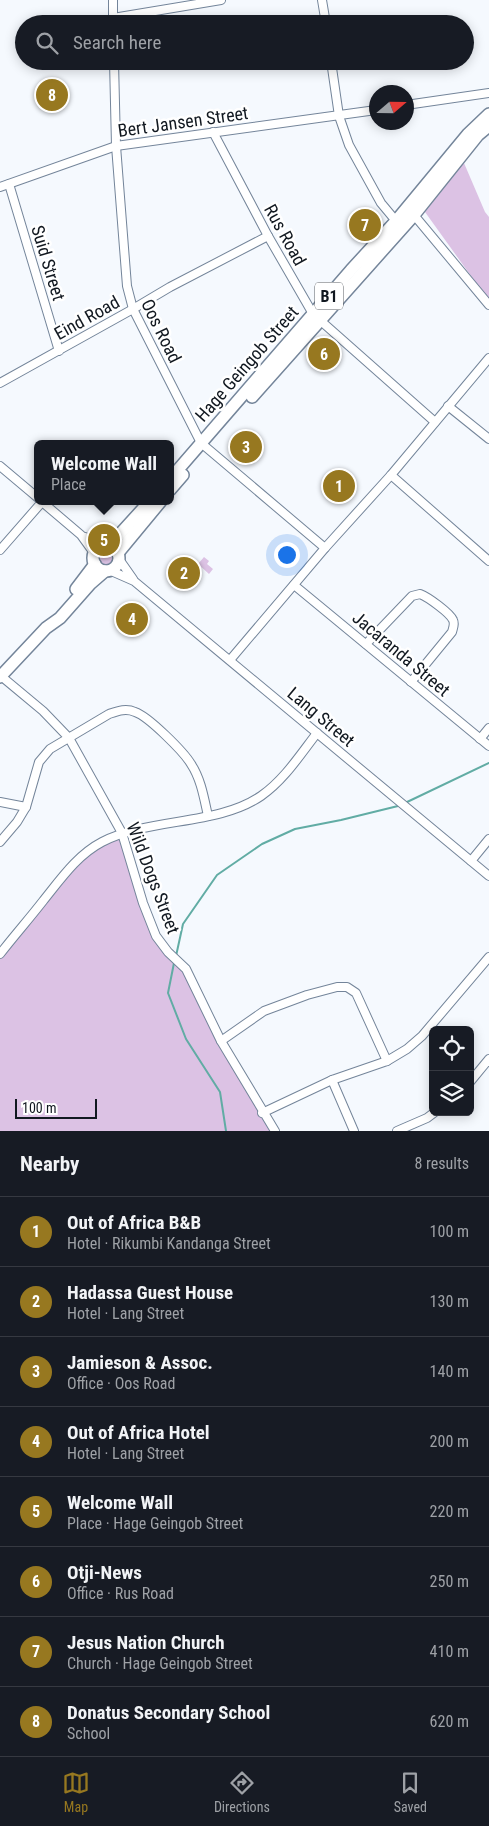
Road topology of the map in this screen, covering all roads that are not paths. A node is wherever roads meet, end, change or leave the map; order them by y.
1 (112, 0) edge
2 (221, 0) edge
3 (322, 0) edge
4 (113, 15) edge
5 (144, 15) edge
6 (324, 15) edge
7 (114, 70) edge
8 (332, 70) edge
9 (489, 93) edge
10 (414, 104) edge
11 (369, 111) edge
12 (489, 114) edge
13 (339, 116) junction
14 (489, 126) edge
15 (213, 132) junction
16 (116, 146) junction
17 (9, 184) junction
18 (0, 187) edge
19 (414, 215) junction
20 (396, 221) junction
21 (268, 236) junction
22 (489, 305) edge
23 (134, 309) junction
24 (316, 317) junction
25 (60, 351) junction
26 (489, 358) edge
27 (0, 383) edge
28 (448, 406) junction
29 (436, 422) junction
30 (489, 439) edge
31 (204, 446) junction
32 (0, 466) edge
33 (174, 475) edge
34 (391, 475) junction
35 (174, 485) edge
36 (34, 495) edge
37 (38, 505) edge
38 (45, 505) edge
39 (147, 505) edge
40 (157, 505) edge
41 (325, 548) junction
42 (0, 550) edge
43 (106, 558) junction
44 (489, 560) edge
45 (134, 581) junction
46 (294, 585) junction
47 (366, 644) junction
48 (230, 660) junction
49 (0, 676) edge
50 (411, 682) junction
51 (489, 728) edge
52 (317, 733) junction
53 (69, 738) junction
54 (480, 738) junction
55 (489, 746) edge
56 (0, 802) edge
57 (26, 807) junction
58 (208, 816) junction
59 (122, 833) junction
60 (489, 839) edge
61 (0, 842) edge
62 (471, 861) junction
63 (489, 876) edge
64 (0, 954) edge
65 (489, 958) edge
66 (486, 967) edge
67 (221, 1041) junction
68 (489, 1059) edge
69 (387, 1061) junction
70 (474, 1077) edge
71 (332, 1080) junction
72 (262, 1113) junction
73 (429, 1116) edge
74 (275, 1131) edge
75 (354, 1131) edge
76 (397, 1131) edge

1 - 4 street
2 - 5 street
3 - 6 street
7 - 16 street, Oos Road
8 - 13 street
9 - 10 street
11 - 13 street, Bert Jansen Street
12 - 20 highway, Hage Geingob Street / B1
13 - 15 street, Bert Jansen Street
13 - 20 street
14 - 19 highway, Hage Geingob Street / B1
15 - 16 street, Bert Jansen Street
15 - 21 street, Rus Road
16 - 17 street, Bert Jansen Street
16 - 23 street, Oos Road
17 - 18 street, Bert Jansen Street
17 - 25 street, Suid Street
19 - 22 street
19 - 24 highway, Hage Geingob Street / B1
20 - 24 highway, Hage Geingob Street / B1
21 - 23 street, Eind Road
21 - 24 street, Rus Road
23 - 25 street, Eind Road
23 - 31 street, Oos Road
24 - 29 street, Rus Road
24 - 31 highway, Hage Geingob Street / B1
25 - 27 street, Eind Road
26 - 28 street
28 - 29 street
28 - 30 street
29 - 34 street
31 - 33 highway, Hage Geingob Street / B1
31 - 35 highway, Hage Geingob Street / B1
31 - 41 street, Oos Road
32 - 36 street
34 - 41 street
34 - 44 street
37 - 42 street
38 - 43 street, Lang Street
39 - 43 highway
40 - 43 highway
41 - 46 street
43 - 45 street, Lang Street
43 - 45 street, Lang Street
43 - 49 highway
45 - 48 street, Lang Street
46 - 47 street, Jacaranda Street
46 - 48 street
47 - 50 street, Jacaranda Street
47 - 50 street
48 - 52 street, Lang Street
49 - 53 street, Wild Dogs Street
50 - 54 street, Jacaranda Street
51 - 54 street
52 - 58 street
52 - 62 street, Lang Street
53 - 57 street
53 - 58 street
53 - 59 street, Wild Dogs Street
54 - 55 street, Jacaranda Street
56 - 57 street
57 - 61 street
58 - 59 street
59 - 64 street
59 - 67 street, Wild Dogs Street
60 - 62 street
62 - 63 street, Lang Street
65 - 66 street
66 - 69 street
67 - 69 street
67 - 72 street, Wild Dogs Street
68 - 70 street
69 - 71 street
71 - 72 street
71 - 75 street
72 - 74 street, Wild Dogs Street
73 - 76 street

